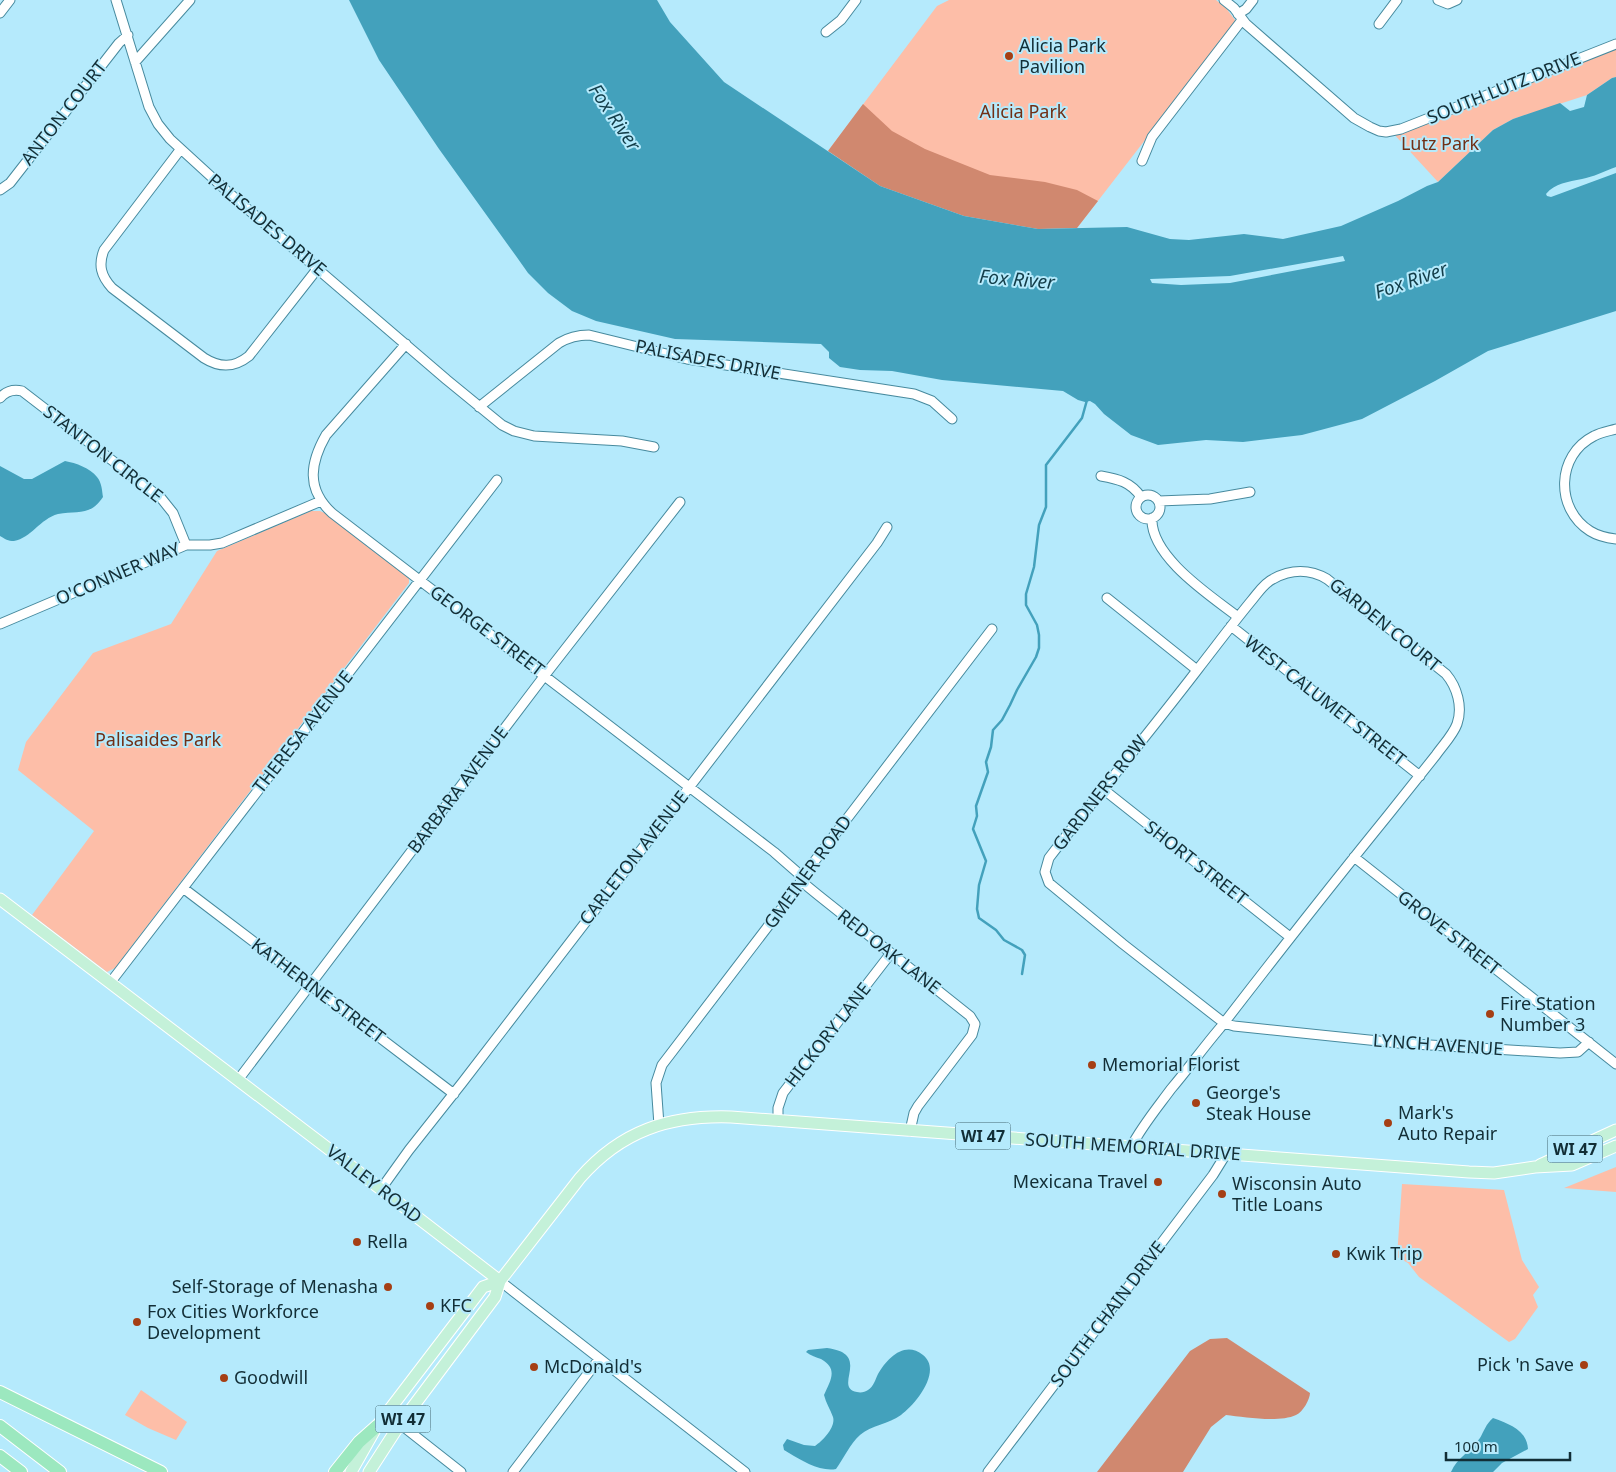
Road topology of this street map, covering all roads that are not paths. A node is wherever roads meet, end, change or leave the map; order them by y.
1 (10, 0) edge
2 (116, 0) edge
3 (190, 0) edge
4 (856, 0) edge
5 (1224, 0) edge
6 (1253, 0) edge
7 (1397, 0) edge
8 (1438, 0) edge
9 (1457, 0) edge
10 (0, 13) edge
11 (1240, 17) junction
12 (1379, 24) dead end
13 (826, 32) dead end
14 (128, 35) junction
15 (1616, 44) edge
16 (135, 62) junction
17 (180, 150) junction
18 (1142, 161) dead end
19 (0, 190) edge
20 (318, 268) junction
21 (406, 344) junction
22 (0, 398) edge
23 (479, 406) junction
24 (952, 419) dead end
25 (1616, 429) edge
26 (654, 446) dead end
27 (1101, 476) dead end
28 (497, 480) dead end
29 (1250, 492) dead end
30 (1141, 497) junction
31 (321, 501) junction
32 (1159, 501) junction
33 (680, 502) dead end
34 (1152, 518) junction
35 (887, 527) dead end
36 (1616, 539) edge
37 (186, 545) junction
38 (420, 580) junction
39 (1107, 598) dead end
40 (1238, 617) junction
41 (1, 623) edge
42 (1231, 626) junction
43 (992, 630) dead end
44 (1198, 670) junction
45 (545, 675) junction
46 (1420, 776) junction
47 (690, 787) junction
48 (1103, 789) junction
49 (1354, 857) junction
50 (802, 879) junction
51 (183, 888) junction
52 (0, 899) edge
53 (1290, 938) junction
54 (891, 954) junction
55 (110, 983) junction
56 (310, 985) junction
57 (1224, 1023) junction
58 (1589, 1042) junction
59 (1616, 1064) edge
60 (238, 1080) junction
61 (454, 1094) junction
62 (778, 1121) junction
63 (659, 1125) junction
64 (1616, 1130) edge
65 (910, 1131) junction
66 (1131, 1146) junction
67 (1616, 1146) edge
68 (1616, 1152) edge
69 (1226, 1154) junction
70 (1597, 1155) junction
71 (1534, 1167) junction
72 (381, 1189) junction
73 (500, 1282) junction
74 (599, 1359) junction
75 (0, 1392) edge
76 (400, 1424) junction
77 (0, 1426) edge
78 (377, 1426) junction
79 (0, 1456) edge
80 (21, 1472) edge
81 (60, 1472) edge
82 (161, 1472) edge
83 (335, 1472) edge
84 (351, 1472) edge
85 (370, 1472) edge
86 (461, 1472) edge
87 (513, 1472) edge
88 (745, 1472) edge
89 (988, 1472) edge

1 - 10 street
2 - 14 street, PALISADES DRIVE
3 - 16 street
4 - 13 street
5 - 11 street
6 - 11 street
7 - 12 street
8 - 9 street
11 - 15 street, SOUTH LUTZ DRIVE
11 - 18 street
14 - 16 street, PALISADES DRIVE
14 - 19 street, ANTON COURT
16 - 17 street, PALISADES DRIVE
17 - 20 street, PALISADES DRIVE
17 - 20 street
20 - 21 street, PALISADES DRIVE
21 - 23 street, PALISADES DRIVE
21 - 31 street, GEORGE STREET
22 - 37 street, STANTON CIRCLE
23 - 24 street, PALISADES DRIVE
23 - 26 street, PALISADES DRIVE
25 - 36 street
27 - 30 street
28 - 38 street, THERESA AVENUE
29 - 32 street
30 - 32 street
30 - 34 street
31 - 37 street, O'CONNER WAY
31 - 38 street, GEORGE STREET
32 - 34 street
33 - 45 street, BARBARA AVENUE
34 - 40 street
35 - 47 street, CARLETON AVENUE
37 - 41 street, O'CONNER WAY
38 - 45 street, GEORGE STREET
38 - 51 street, THERESA AVENUE
39 - 44 street
40 - 42 street, GARDEN COURT
40 - 46 street, GARDEN COURT
42 - 44 street, GARDNERS ROW
42 - 46 street, WEST CALUMET STREET
43 - 50 street, GMEINER ROAD
44 - 48 street, GARDNERS ROW
45 - 47 street, GEORGE STREET
45 - 56 street, BARBARA AVENUE
46 - 49 street
47 - 50 street, GEORGE STREET
47 - 61 street, CARLETON AVENUE
48 - 53 street, SHORT STREET
48 - 57 street, GARDNERS ROW
49 - 53 street
49 - 58 street, GROVE STREET
50 - 54 street, RED OAK LANE
50 - 63 street, GMEINER ROAD
51 - 55 street, THERESA AVENUE
51 - 56 street, KATHERINE STREET
52 - 55 main road, VALLEY ROAD
53 - 57 street
54 - 62 street, HICKORY LANE
54 - 65 street, RED OAK LANE
55 - 60 main road, VALLEY ROAD
56 - 60 street, BARBARA AVENUE
56 - 61 street, KATHERINE STREET
57 - 58 street, LYNCH AVENUE
57 - 66 street
58 - 59 street, GROVE STREET
60 - 72 main road, VALLEY ROAD
61 - 72 street, CARLETON AVENUE
62 - 63 main road, SOUTH MEMORIAL DRIVE / WI 47
62 - 65 main road, SOUTH MEMORIAL DRIVE / WI 47
63 - 73 main road, SOUTH MEMORIAL DRIVE / WI 47
64 - 71 main road, SOUTH MEMORIAL DRIVE / WI 47
65 - 66 main road, SOUTH MEMORIAL DRIVE / WI 47
66 - 69 main road, SOUTH MEMORIAL DRIVE / WI 47
67 - 70 main road, SOUTH MEMORIAL DRIVE
68 - 70 main road
69 - 71 main road, SOUTH MEMORIAL DRIVE / WI 47
69 - 89 street, SOUTH CHAIN DRIVE
70 - 71 main road, SOUTH MEMORIAL DRIVE
72 - 73 main road, VALLEY ROAD
73 - 74 street, VALLEY ROAD
73 - 76 main road, WI 47
73 - 78 main road, WI 47
74 - 87 street
74 - 88 street, VALLEY ROAD
75 - 82 highway
76 - 85 main road, WI 47
76 - 86 street
77 - 81 highway
78 - 83 highway
78 - 84 main road
79 - 80 highway

